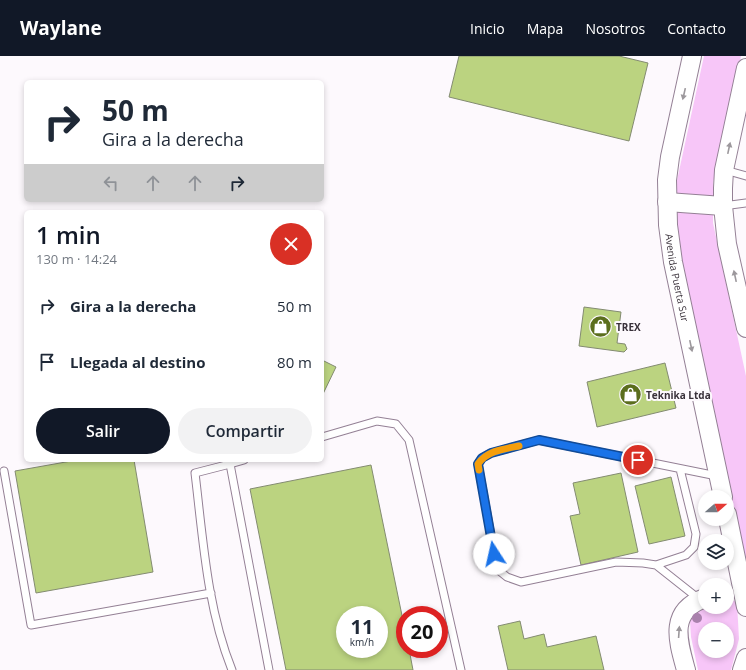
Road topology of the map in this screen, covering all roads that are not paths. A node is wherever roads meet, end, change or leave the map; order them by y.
1 (692, 56) edge
2 (746, 68) edge
3 (724, 170) junction
4 (746, 176) edge
5 (667, 202) junction
6 (746, 203) edge
7 (723, 206) junction
8 (746, 328) edge
9 (324, 436) edge
10 (237, 462) edge
11 (230, 464) junction
12 (680, 469) junction
13 (4, 471) dead end
14 (719, 476) junction
15 (722, 490) edge
16 (729, 526) edge
17 (656, 565) junction
18 (738, 588) edge
19 (211, 593) junction
20 (698, 596) edge
21 (698, 602) edge
22 (746, 607) edge
23 (746, 658) edge
24 (232, 670) edge
25 (269, 670) edge
26 (461, 670) edge
27 (686, 670) edge
28 (742, 670) edge

1 -> 5 street, Avenida Puerta Sur
3 -> 2 street
3 - 4 lane
3 - 7 street
5 - 7 street
5 -> 14 street, Avenida Puerta Sur
6 - 7 lane
8 -> 7 street
9 - 26 lane
10 - 11 lane
11 - 19 lane
11 - 25 lane
12 - 14 lane
12 - 17 lane
12 - 17 lane
13 - 19 lane
14 - 15 street, Avenida Puerta Sur
16 - 18 street
17 - 20 lane
18 - 22 street
19 - 24 lane
27 -> 21 street
23 - 28 street

